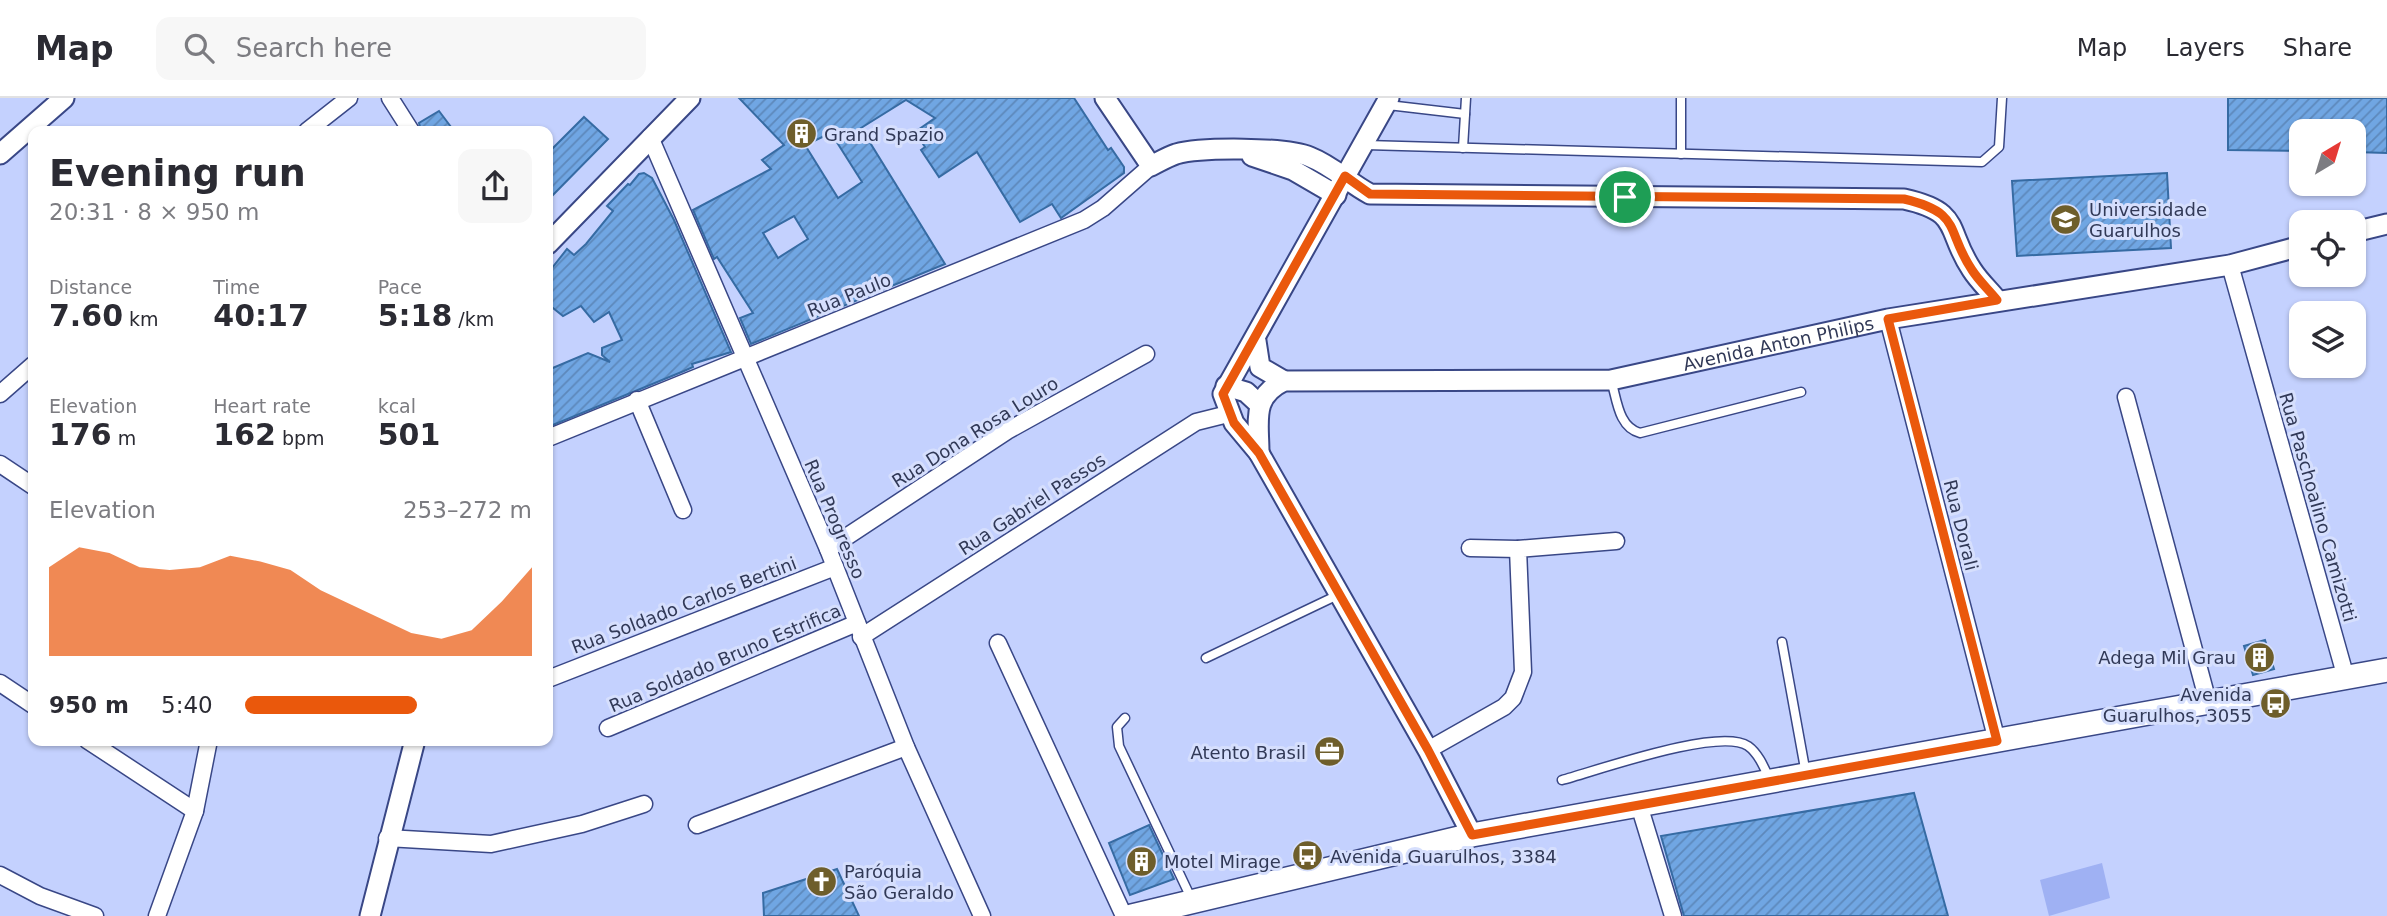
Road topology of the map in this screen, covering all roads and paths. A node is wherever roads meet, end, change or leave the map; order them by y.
1 (64, 98) edge
2 (349, 98) edge
3 (390, 98) edge
4 (690, 98) edge
5 (1105, 98) edge
6 (1465, 98) edge
7 (1681, 98) edge
8 (2002, 98) edge
9 (1387, 101) edge
10 (1465, 114) junction
11 (325, 123) edge
12 (32, 126) edge
13 (408, 126) edge
14 (28, 130) edge
15 (650, 136) junction
16 (1363, 145) junction
17 (1463, 148) junction
18 (1238, 151) junction
19 (1681, 153) junction
20 (0, 154) edge
21 (1151, 166) junction
22 (1345, 176) junction
23 (1336, 195) junction
24 (2387, 223) edge
25 (2366, 229) edge
26 (553, 239) edge
27 (2289, 249) edge
28 (2230, 265) junction
29 (1971, 269) junction
30 (1997, 300) junction
31 (1969, 304) junction
32 (1888, 319) junction
33 (1256, 341) junction
34 (1146, 354) dead end
35 (746, 357) junction
36 (28, 369) edge
37 (1611, 380) junction
38 (1284, 381) junction
39 (1226, 386) junction
40 (1801, 392) dead end
41 (0, 394) edge
42 (2126, 397) dead end
43 (637, 400) junction
44 (1259, 404) junction
45 (1228, 414) junction
46 (553, 436) edge
47 (1259, 453) junction
48 (0, 464) edge
49 (28, 483) edge
50 (683, 510) dead end
51 (1616, 541) dead end
52 (1469, 548) dead end
53 (828, 549) junction
54 (1518, 549) junction
55 (835, 567) junction
56 (1340, 594) junction
57 (859, 630) junction
58 (1782, 642) dead end
59 (998, 643) dead end
60 (1206, 658) dead end
61 (2387, 670) edge
62 (553, 677) edge
63 (2346, 678) junction
64 (0, 683) edge
65 (28, 702) edge
66 (2208, 702) junction
67 (1125, 718) dead end
68 (608, 727) dead end
69 (1997, 741) junction
70 (96, 746) edge
71 (208, 746) edge
72 (413, 746) edge
73 (906, 747) junction
74 (1428, 750) junction
75 (1805, 774) junction
76 (1562, 780) dead end
77 (1770, 780) junction
78 (644, 804) dead end
79 (1639, 805) junction
80 (195, 811) junction
81 (697, 825) dead end
82 (1472, 835) junction
83 (387, 838) junction
84 (0, 875) edge
85 (1192, 901) junction
86 (95, 916) edge
87 (158, 916) edge
88 (370, 916) edge
89 (982, 916) edge
90 (1124, 916) edge
91 (1132, 916) edge
92 (1673, 916) edge

1 - 12 street
2 - 11 street
3 - 13 street
4 - 15 street
5 - 21 street
6 - 10 lane
7 - 19 lane
8 - 19 lane
9 - 10 lane
9 - 16 street
10 - 17 lane
14 - 20 street
15 - 26 street
15 - 35 street, Rua Progresso
16 - 17 lane
16 - 22 street
17 - 19 lane
18 - 21 street
18 - 22 street
18 - 23 street
21 - 35 street, Rua Paulo
22 - 23 street
22 - 29 street
23 - 33 street
24 - 25 street
27 - 28 street, Avenida Anton Philips
28 - 30 street, Avenida Anton Philips
28 - 63 street, Rua Paschoalino Camizotti
29 - 30 street
29 - 31 street
30 - 31 street, Avenida Anton Philips
31 - 32 street, Avenida Anton Philips
32 - 37 street, Avenida Anton Philips
32 - 69 street, Rua Dorali
33 - 38 street
33 - 39 street
34 - 53 street, Rua Dona Rosa Louro
35 - 43 street, Rua Paulo
35 - 53 street, Rua Progresso
36 - 41 street
37 - 38 street, Avenida Anton Philips
37 - 40 lane
38 - 44 street
39 - 44 street
39 - 45 street
42 - 66 street
43 - 46 street, Rua Paulo
43 - 50 street
44 - 47 street
45 - 47 street
45 - 57 street, Rua Gabriel Passos
47 - 56 street
48 - 49 street
51 - 54 street
52 - 54 street
53 - 55 street, Rua Progresso
54 - 74 street
55 - 57 street, Rua Progresso
55 - 62 street, Rua Soldado Carlos Bertini
56 - 60 lane
56 - 74 street
57 - 68 street, Rua Soldado Bruno Estrifica
57 - 73 street, Rua Progresso
58 - 75 lane
59 - 90 street
61 - 63 main road
63 - 66 main road
64 - 65 street
66 - 69 main road
67 - 85 lane
69 - 75 main road
70 - 80 street
71 - 80 street
72 - 83 street
73 - 81 street
73 - 89 street, Rua Progresso
74 - 82 street
75 - 77 main road
76 - 77 lane
77 - 79 main road
78 - 83 street
79 - 82 main road
79 - 92 street
80 - 87 street
82 - 85 main road
83 - 88 street
84 - 86 street
85 - 91 main road

